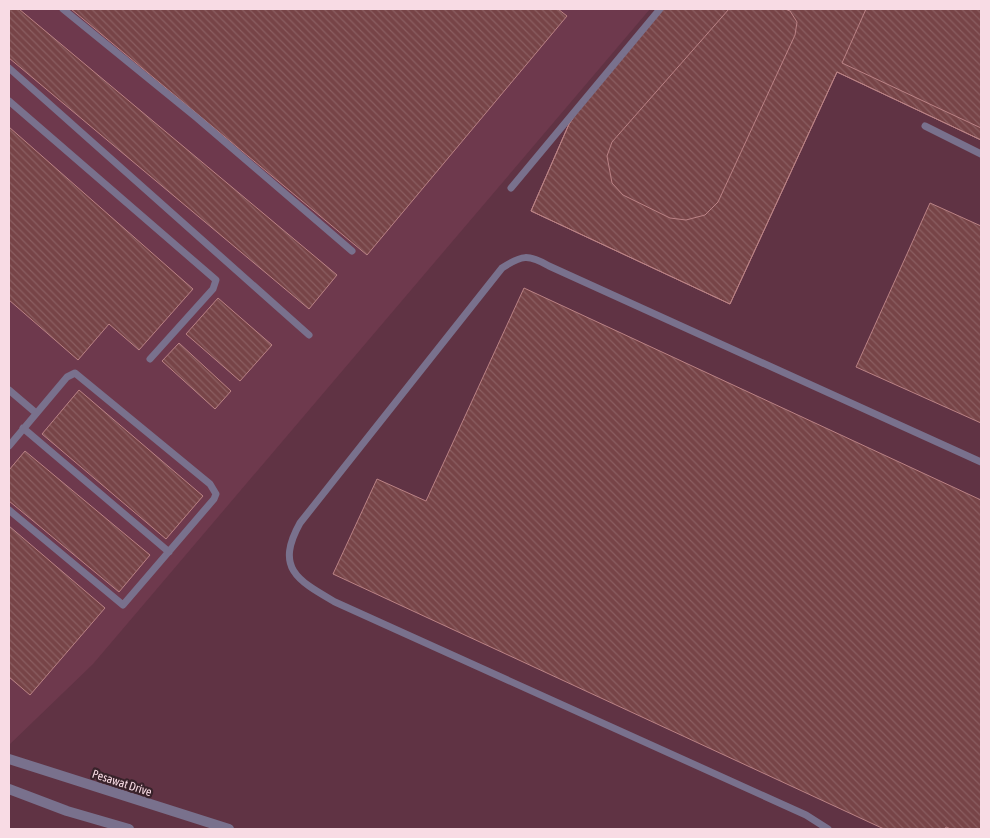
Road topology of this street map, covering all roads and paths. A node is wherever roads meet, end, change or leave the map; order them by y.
1 (63, 9) edge
2 (660, 9) edge
3 (9, 68) edge
4 (9, 101) edge
5 (925, 126) dead end
6 (981, 154) edge
7 (511, 188) dead end
8 (352, 251) dead end
9 (309, 335) dead end
10 (150, 359) dead end
11 (9, 390) edge
12 (36, 413) junction
13 (23, 428) junction
14 (9, 446) edge
15 (981, 462) edge
16 (9, 510) edge
17 (169, 552) junction
18 (9, 759) edge
19 (9, 789) edge
20 (129, 829) edge
21 (229, 829) edge
22 (828, 829) edge

1 - 8 lane
2 - 7 lane
3 - 9 lane
4 - 10 lane
5 - 6 lane
11 - 12 lane
12 - 13 lane
12 - 17 lane
13 - 14 lane
13 - 17 lane
15 - 22 lane
16 - 17 lane
18 - 21 street, Pesawat Drive
19 - 20 street

